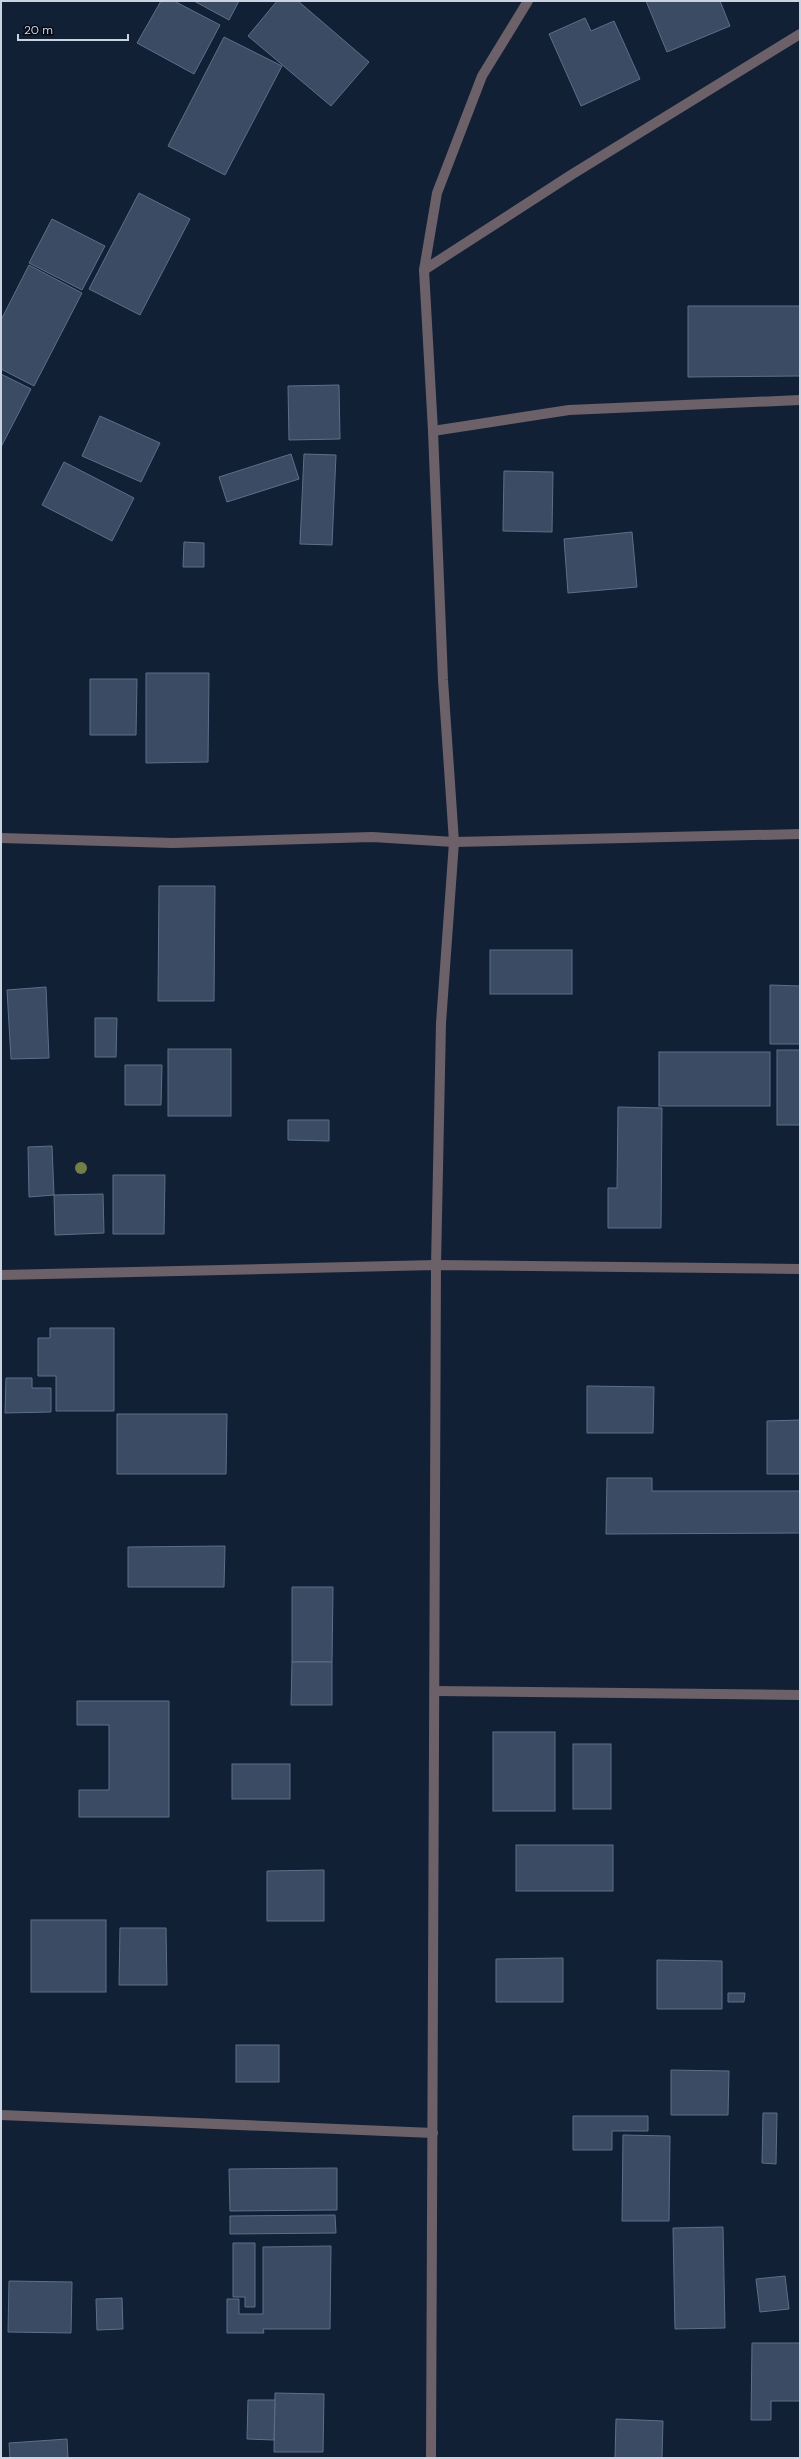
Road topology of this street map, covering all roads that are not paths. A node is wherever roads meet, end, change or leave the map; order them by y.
1 (528, 1) edge
2 (800, 34) edge
3 (424, 270) junction
4 (800, 400) edge
5 (433, 431) junction
6 (800, 834) edge
7 (1, 838) edge
8 (454, 842) junction
9 (436, 1265) junction
10 (800, 1269) edge
11 (1, 1275) edge
12 (435, 1691) junction
13 (800, 1695) edge
14 (1, 2116) edge
15 (433, 2133) junction
16 (431, 2458) edge

1 - 3 street
2 - 3 street
3 - 5 street
4 - 5 street
5 - 8 street
6 - 8 street
7 - 8 street
8 - 9 street
9 - 10 street
9 - 11 street
9 - 12 street
12 - 13 street
12 - 15 street
14 - 15 street
15 - 16 street

